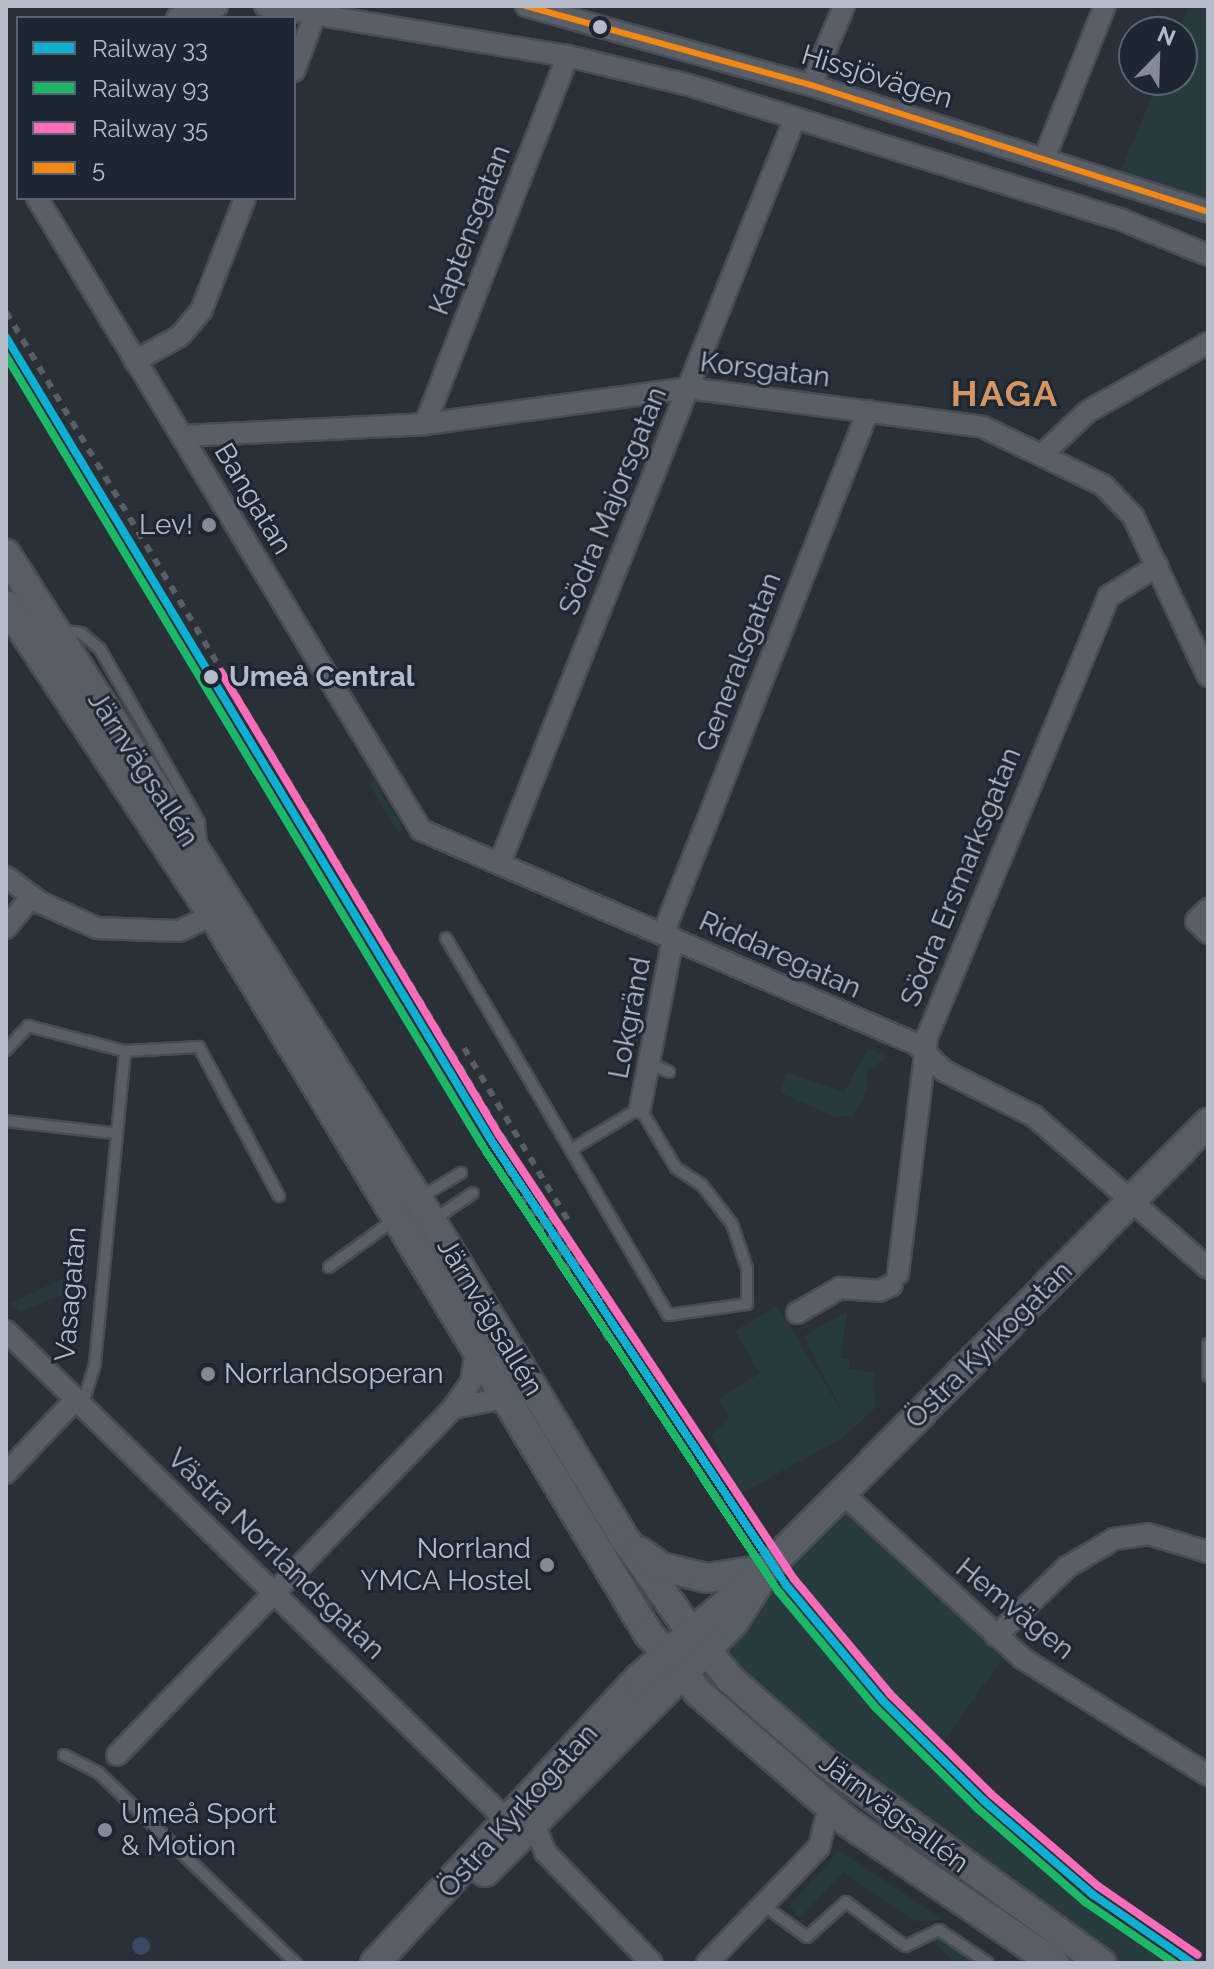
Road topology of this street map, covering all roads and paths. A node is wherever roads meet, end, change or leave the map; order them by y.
1 (217, 6) edge
2 (265, 6) edge
3 (526, 6) edge
4 (844, 6) edge
5 (1105, 6) edge
6 (317, 10) edge
7 (184, 16) edge
8 (568, 56) junction
9 (296, 66) edge
10 (811, 85) junction
11 (795, 118) junction
12 (1044, 159) junction
13 (38, 200) edge
14 (244, 200) edge
15 (1208, 212) edge
16 (1208, 255) edge
17 (1208, 343) edge
18 (135, 361) junction
19 (688, 388) junction
20 (868, 411) junction
21 (425, 424) junction
22 (182, 436) junction
23 (1045, 452) junction
24 (6, 554) edge
25 (1157, 566) junction
26 (13, 606) edge
27 (1208, 676) edge
28 (421, 830) joint
29 (501, 860) junction
30 (6, 877) edge
31 (31, 897) junction
32 (1208, 909) edge
33 (223, 911) junction
34 (6, 928) edge
35 (1208, 933) edge
36 (668, 936) junction
37 (446, 938) dead end
38 (6, 1050) edge
39 (125, 1051) junction
40 (929, 1059) junction
41 (640, 1108) junction
42 (6, 1121) edge
43 (1208, 1123) edge
44 (113, 1133) junction
45 (571, 1150) junction
46 (461, 1173) dead end
47 (473, 1193) dead end
48 (279, 1196) dead end
49 (1131, 1200) junction
50 (416, 1212) junction
51 (329, 1267) dead end
52 (1208, 1268) edge
53 (797, 1313) dead end
54 (6, 1331) edge
55 (1208, 1344) edge
56 (476, 1352) junction
57 (1208, 1376) edge
58 (504, 1398) junction
59 (75, 1400) junction
60 (453, 1408) junction
61 (6, 1473) edge
62 (842, 1493) junction
63 (624, 1538) junction
64 (1208, 1552) edge
65 (770, 1566) junction
66 (274, 1592) junction
67 (996, 1636) junction
68 (698, 1641) junction
69 (673, 1664) junction
70 (64, 1755) dead end
71 (117, 1755) joint
72 (99, 1773) junction
73 (1208, 1775) edge
74 (829, 1807) junction
75 (505, 1819) junction
76 (534, 1823) junction
77 (763, 1905) junction
78 (296, 1963) edge
79 (375, 1963) edge
80 (397, 1963) edge
81 (652, 1963) edge
82 (707, 1963) edge
83 (988, 1963) edge
84 (1054, 1963) edge
85 (1101, 1963) edge

1 - 7 street
2 - 6 street
3 - 10 street, Hissjövägen
4 - 10 street
5 - 12 street
6 - 8 street
6 - 9 street
8 - 11 street
8 - 21 street, Kaptensgatan
10 - 12 street, Hissjövägen
11 - 16 street
11 - 19 street, Södra Majorsgatan
12 - 15 street, Hissjövägen
13 - 18 street, Bangatan
14 - 18 street
17 - 23 street
18 - 22 street, Bangatan
19 - 20 street, Korsgatan
19 - 21 street, Korsgatan
19 - 29 street, Södra Majorsgatan
20 - 23 street, Korsgatan
20 - 36 street, Generalsgatan
21 - 22 street, Korsgatan
22 - 28 street, Bangatan
23 - 25 street, Korsgatan
24 - 26 main road, Järnvägsallén
25 - 27 street, Korsgatan
25 - 40 street, Södra Ersmarksgatan
26 - 33 main road, Järnvägsallén
26 - 33 main road, Järnvägsallén
28 - 29 street, Riddaregatan
29 - 36 street, Riddaregatan
30 - 31 street
31 - 33 street
31 - 34 street
32 - 35 street
33 - 50 main road, Järnvägsallén
36 - 40 street, Riddaregatan
36 - 41 street, Lokgränd
37 - 45 lane
38 - 39 lane
39 - 44 lane
39 - 48 lane
40 - 49 street, Riddaregatan
40 - 53 street, Södra Ersmarksgatan
41 - 45 lane
41 - 45 lane
42 - 44 lane
43 - 49 main road, Östra Kyrkogatan
44 - 59 lane, Vasagatan
46 - 50 lane
47 - 50 lane
49 - 52 street, Riddaregatan
49 - 62 main road, Östra Kyrkogatan
50 - 51 lane
50 - 56 main road, Järnvägsallén
50 - 63 main road, Järnvägsallén
54 - 59 street, Västra Norrlandsgatan
55 - 57 lane
56 - 58 main road, Järnvägsallén
56 - 60 street
58 - 60 street
58 - 69 main road, Järnvägsallén
59 - 61 street, Vasagatan
59 - 66 street, Västra Norrlandsgatan
60 - 66 street
62 - 65 main road, Östra Kyrkogatan
62 - 67 street, Hemvägen
63 - 65 main road
63 - 68 main road, Järnvägsallén
64 - 67 street
65 - 68 main road, Östra Kyrkogatan
66 - 71 street
66 - 75 street, Västra Norrlandsgatan
67 - 73 street, Hemvägen
68 - 69 main road, Östra Kyrkogatan
68 - 85 main road, Järnvägsallén
69 - 74 main road, Järnvägsallén
69 - 75 main road, Östra Kyrkogatan
69 - 76 main road, Östra Kyrkogatan
70 - 72 lane
71 - 72 lane
72 - 78 lane
74 - 77 street
74 - 84 main road, Järnvägsallén
75 - 79 main road, Östra Kyrkogatan
76 - 80 main road, Östra Kyrkogatan
76 - 81 street
77 - 82 street
77 - 83 lane

